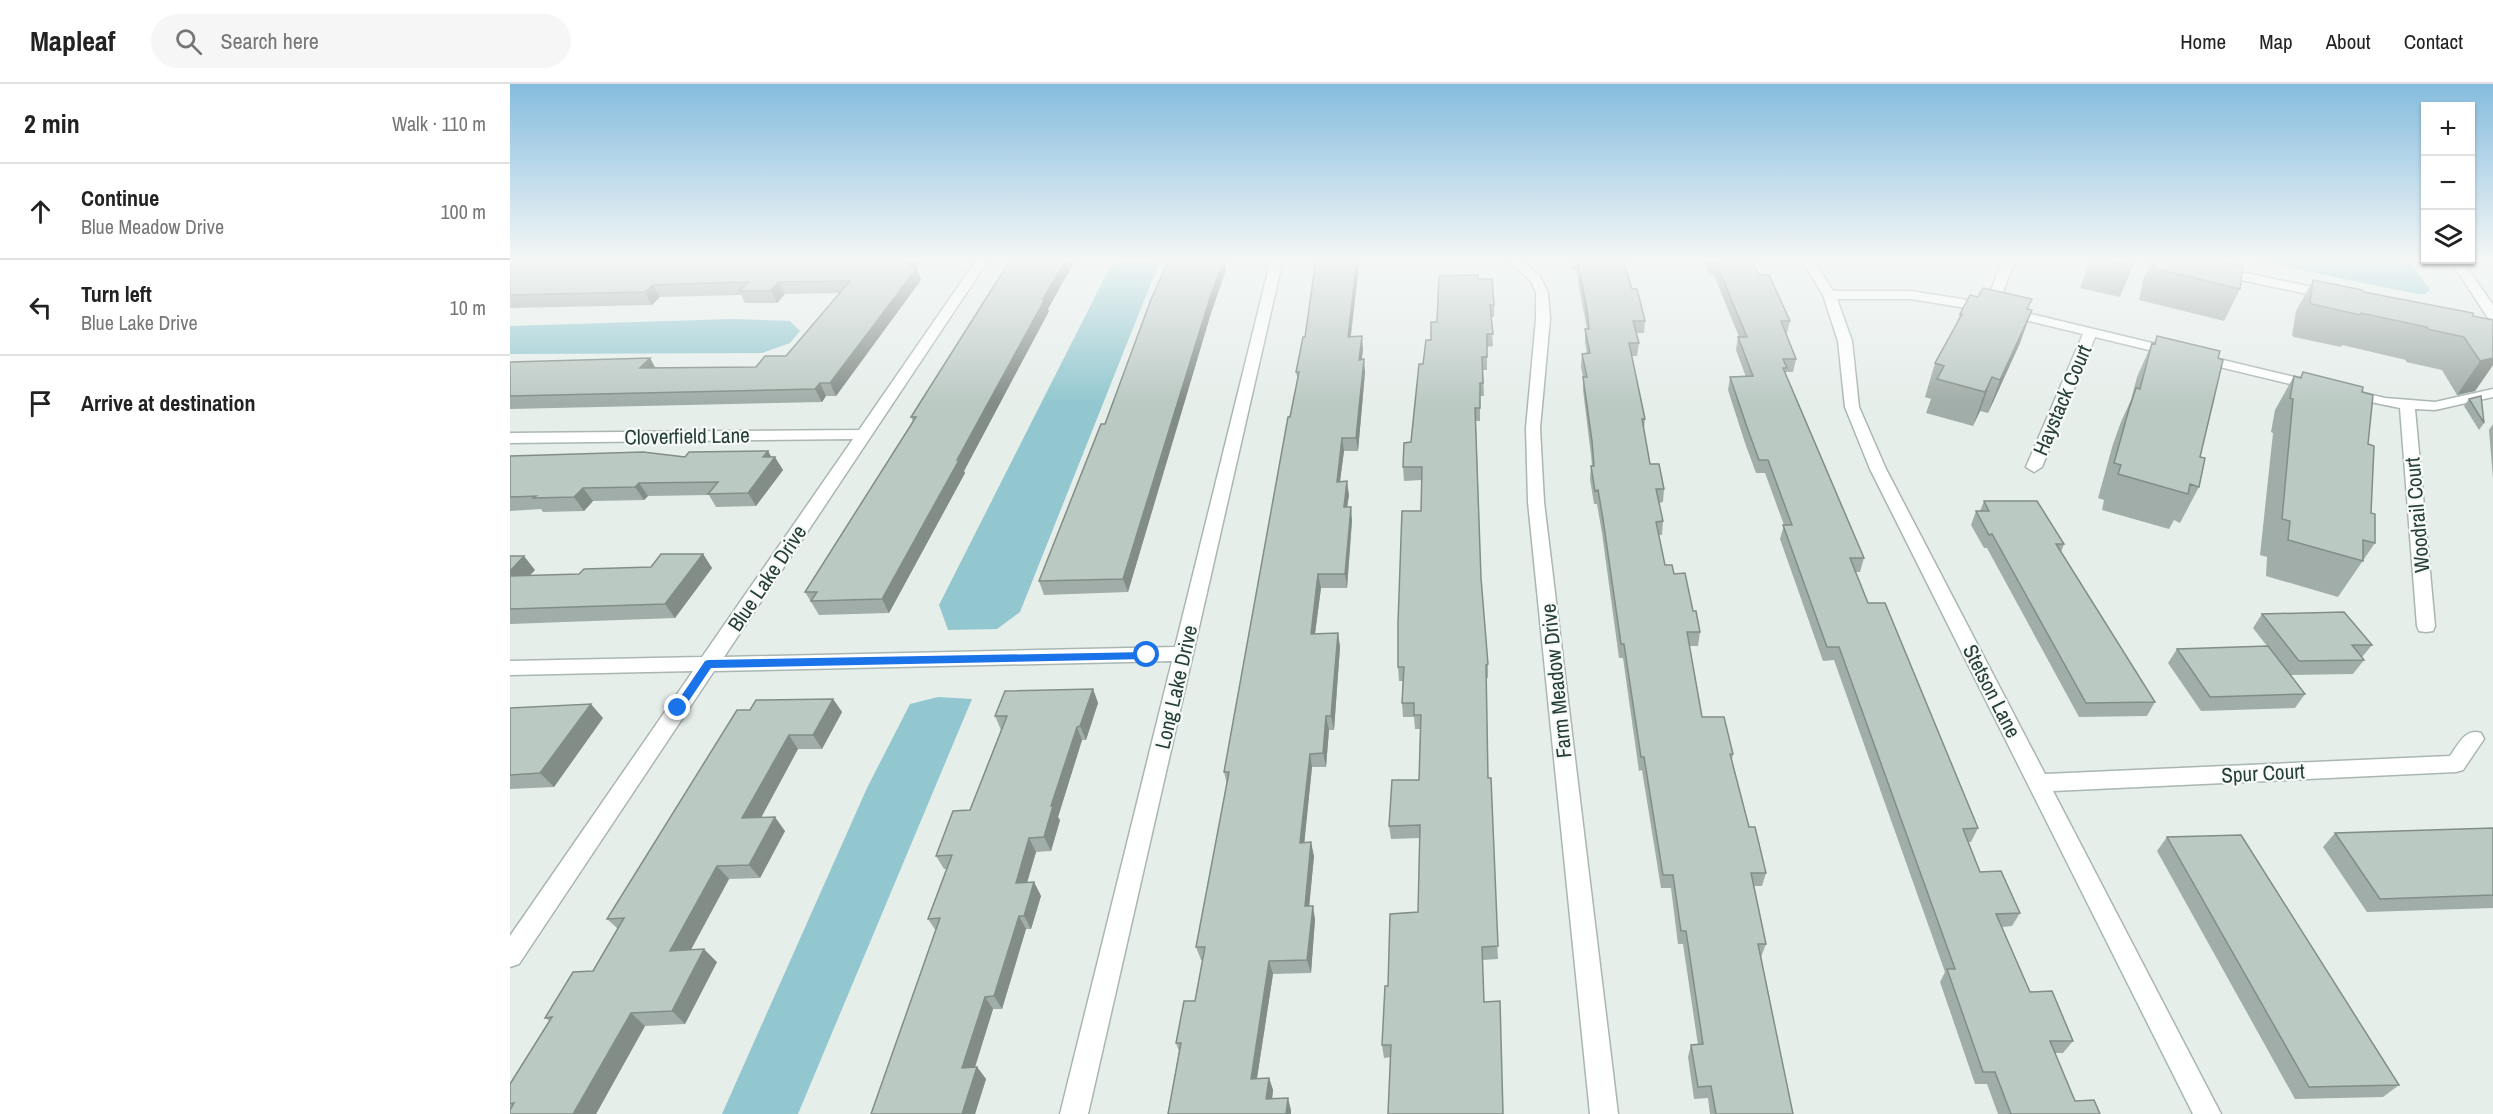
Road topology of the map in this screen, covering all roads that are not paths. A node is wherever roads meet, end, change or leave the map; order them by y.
1 (951, 307) edge
2 (1265, 307) edge
3 (1543, 307) edge
4 (1833, 307) edge
5 (1985, 307) edge
6 (1991, 308) joint
7 (2090, 333) junction
8 (2493, 393) edge
9 (2407, 404) junction
10 (865, 434) junction
11 (510, 438) edge
12 (2034, 467) dead end
13 (2426, 626) dead end
14 (1184, 654) junction
15 (708, 664) junction
16 (510, 668) edge
17 (2474, 739) dead end
18 (2038, 783) junction
19 (510, 956) edge
20 (1074, 1114) edge
21 (1604, 1114) edge
22 (2206, 1114) edge

1 - 10 street, Blue Lake Drive
2 - 14 street, Long Lake Drive
3 - 21 street, Farm Meadow Drive
4 - 18 street, Stetson Lane
5 - 6 street
6 - 7 street
7 - 9 street
7 - 12 street, Haystack Court
8 - 9 street
9 - 13 street, Woodrail Court
10 - 11 street, Cloverfield Lane
10 - 15 street, Blue Lake Drive
14 - 15 street
14 - 20 street, Long Lake Drive
15 - 16 street
15 - 19 street, Blue Lake Drive
17 - 18 street, Spur Court
18 - 22 street, Stetson Lane

